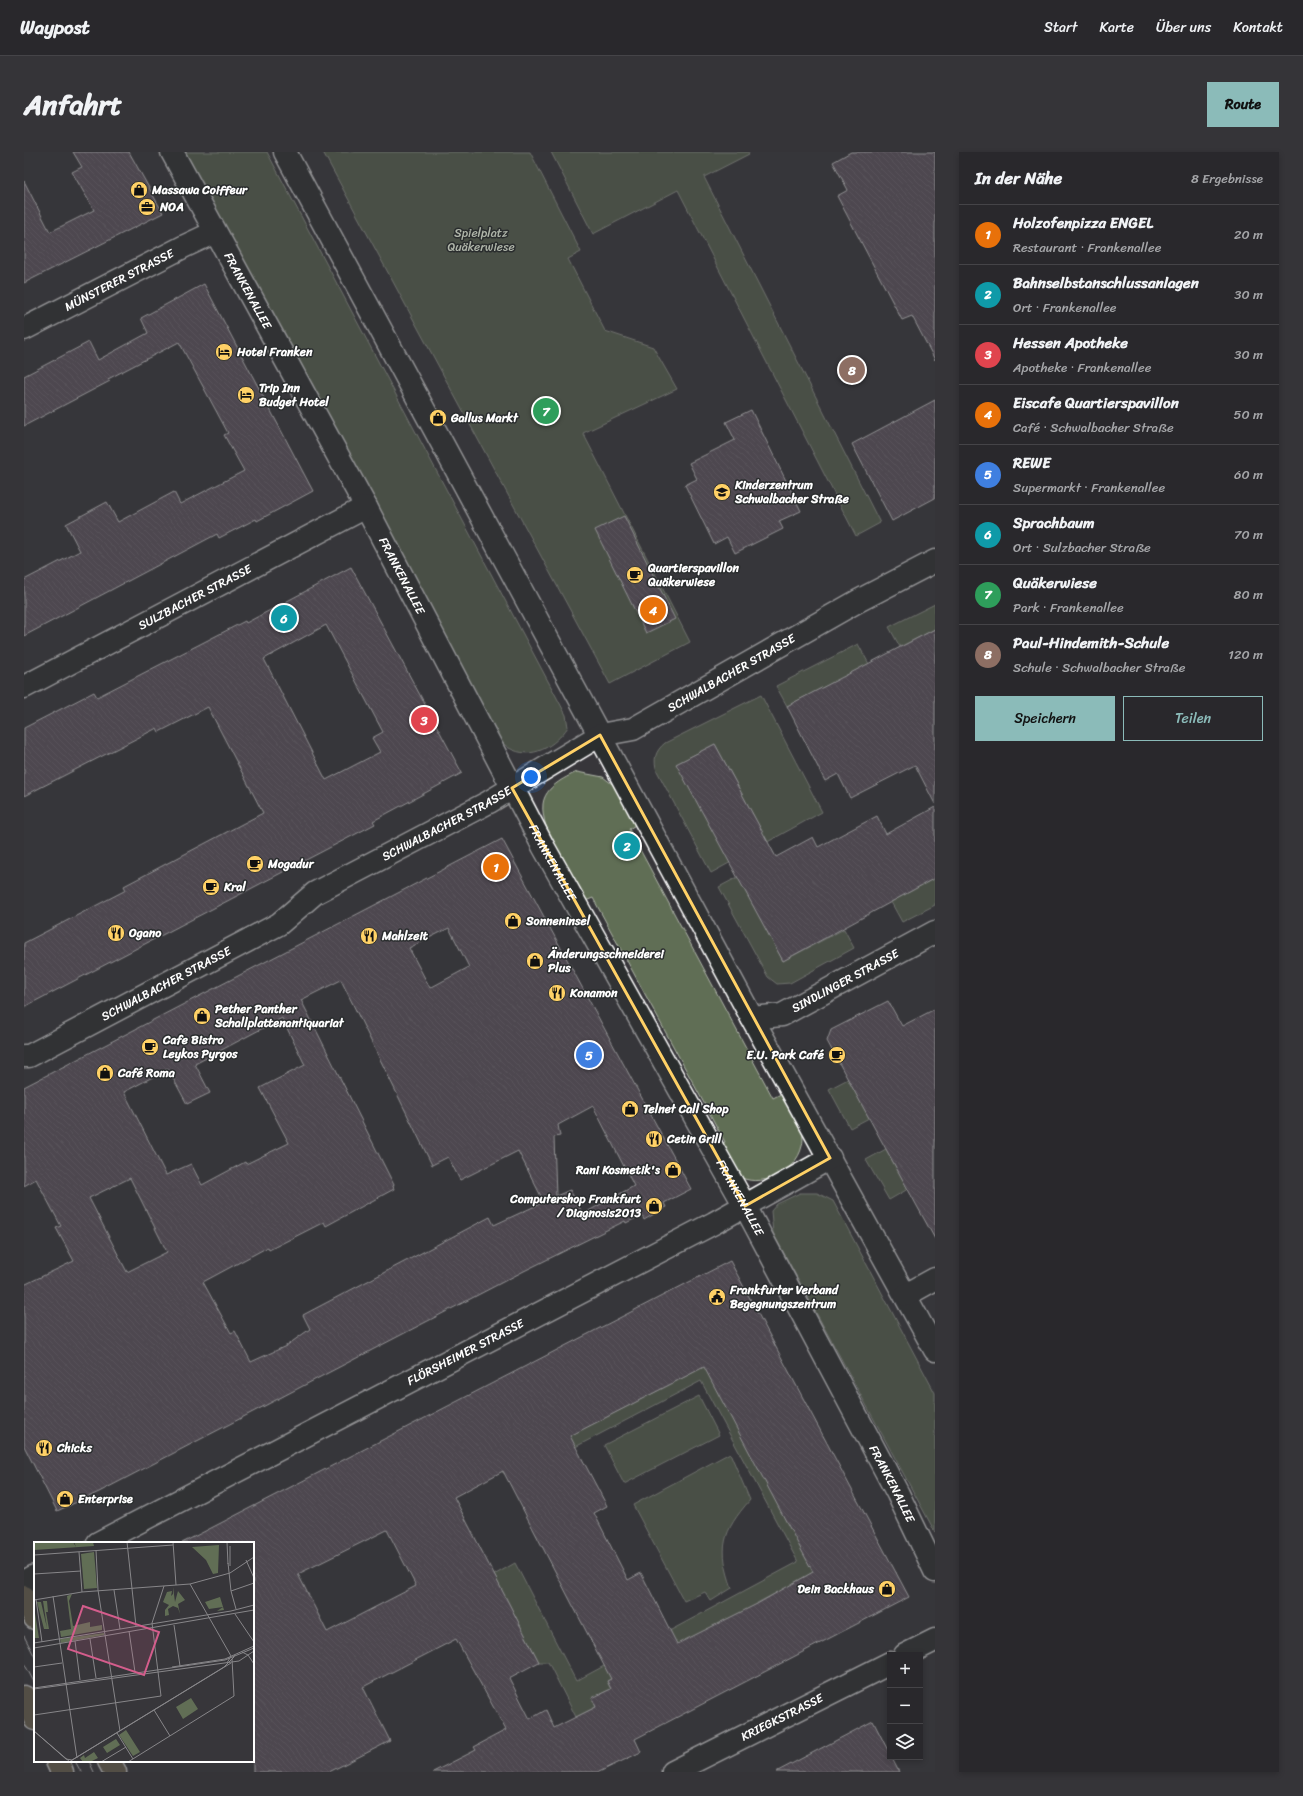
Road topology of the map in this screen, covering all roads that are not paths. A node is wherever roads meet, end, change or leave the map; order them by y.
1 (172, 152) edge
2 (285, 152) edge
3 (215, 232) junction
4 (24, 329) edge
5 (366, 507) junction
6 (935, 561) edge
7 (24, 687) edge
8 (600, 735) junction
9 (512, 788) junction
10 (935, 932) edge
11 (752, 1018) junction
12 (24, 1056) edge
13 (830, 1158) junction
14 (745, 1206) junction
15 (935, 1280) edge
16 (906, 1294) junction
17 (935, 1350) edge
18 (100, 1542) edge
19 (935, 1571) edge
20 (34, 1577) edge
21 (24, 1582) edge
22 (24, 1597) edge
23 (34, 1616) edge
24 (935, 1640) edge
25 (911, 1652) edge
26 (887, 1665) edge
27 (24, 1697) edge
28 (34, 1717) edge
29 (57, 1762) edge
30 (110, 1762) edge
31 (62, 1772) edge
32 (115, 1772) edge
33 (673, 1772) edge

1 - 3 street, FRANKENALLEE
2 - 8 street
3 - 4 street, MÜNSTERER STRASSE
3 - 5 street, FRANKENALLEE
5 - 7 street, SULZBACHER STRASSE
5 - 9 street, FRANKENALLEE
6 - 8 street, SCHWALBACHER STRASSE
8 - 9 street, SCHWALBACHER STRASSE
8 - 11 street
9 - 12 street, SCHWALBACHER STRASSE
9 - 14 street, FRANKENALLEE
10 - 11 street, SINDLINGER STRASSE
11 - 13 street
13 - 14 street, FLÖRSHEIMER STRASSE
13 - 16 street
14 - 18 street, FLÖRSHEIMER STRASSE
14 - 19 street, FRANKENALLEE
15 - 16 street
16 - 17 street
20 - 21 street
22 - 23 main road
24 - 25 street
26 - 33 street, KRIEGKSTRASSE
27 - 28 main road
29 - 31 main road
30 - 32 main road

